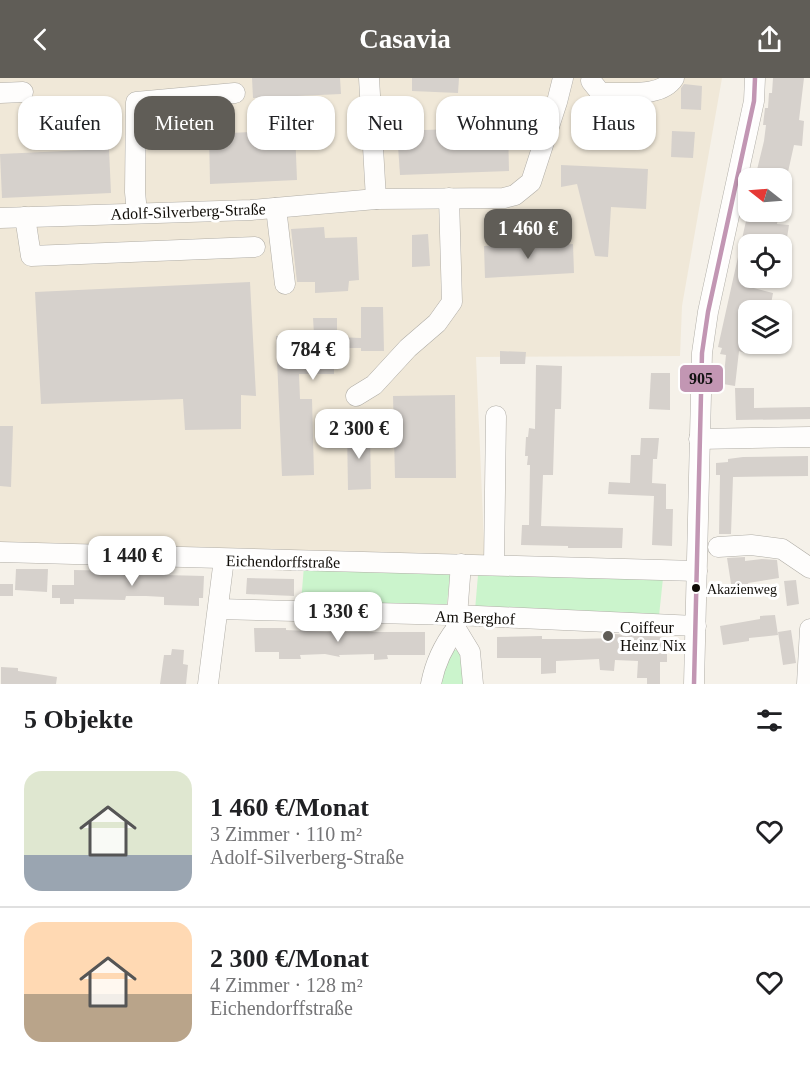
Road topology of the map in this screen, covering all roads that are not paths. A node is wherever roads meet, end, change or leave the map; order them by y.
1 (369, 78) edge
2 (563, 78) edge
3 (674, 78) edge
4 (755, 78) edge
5 (593, 80) edge
6 (23, 92) dead end
7 (0, 93) edge
8 (235, 93) dead end
9 (558, 96) edge
10 (559, 101) edge
11 (541, 150) edge
12 (449, 198) junction
13 (376, 199) junction
14 (276, 208) junction
15 (137, 213) junction
16 (25, 217) junction
17 (0, 218) edge
18 (255, 247) dead end
19 (285, 284) dead end
20 (356, 396) dead end
21 (496, 416) dead end
22 (810, 437) edge
23 (699, 439) junction
24 (718, 547) dead end
25 (0, 552) edge
26 (224, 559) junction
27 (461, 564) junction
28 (494, 566) junction
29 (810, 568) edge
30 (697, 571) junction
31 (218, 609) junction
32 (456, 622) junction
33 (696, 626) junction
34 (810, 629) edge
35 (208, 684) edge
36 (431, 684) edge
37 (473, 684) edge
38 (694, 684) edge
39 (807, 684) edge

1 - 13 street
2 - 9 street, Adolf-Silverberg-Straße
3 - 5 street
4 - 23 street
5 - 10 street
6 - 7 street
8 - 15 street
11 - 12 street, Adolf-Silverberg-Straße
12 - 13 street, Adolf-Silverberg-Straße
12 - 20 street
13 - 14 street, Adolf-Silverberg-Straße
14 - 15 street, Adolf-Silverberg-Straße
14 - 19 street
15 - 16 street, Adolf-Silverberg-Straße
16 - 17 street, Adolf-Silverberg-Straße
16 - 18 street
21 - 28 street
22 - 23 street
23 - 30 street
24 - 29 street
25 - 26 street, Eichendorffstraße
26 - 27 street, Eichendorffstraße
26 - 31 street
27 - 28 street, Eichendorffstraße
27 - 32 street
28 - 30 street, Eichendorffstraße
30 - 33 street
31 - 32 street, Am Berghof
31 - 35 street
32 - 33 street, Am Berghof
32 - 36 street
32 - 37 street
33 - 38 street
34 - 39 street

